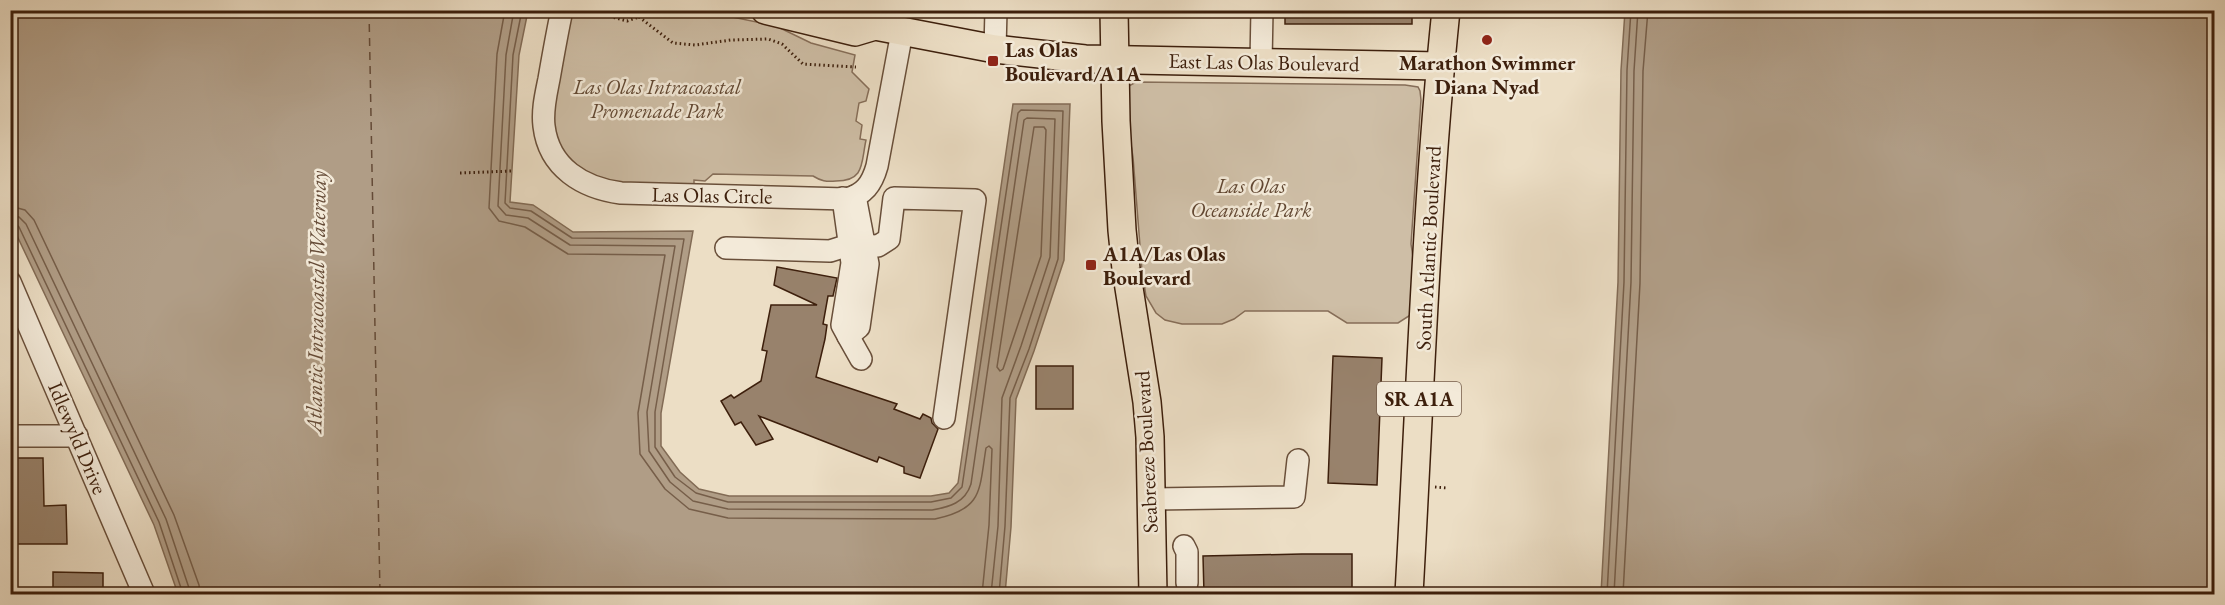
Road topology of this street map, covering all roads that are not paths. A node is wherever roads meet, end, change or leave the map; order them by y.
1 (562, 10) edge
2 (853, 10) edge
3 (996, 10) edge
4 (1114, 10) edge
5 (1262, 10) edge
6 (1446, 10) edge
7 (767, 11) edge
8 (885, 24) edge
9 (995, 49) junction
10 (1114, 60) junction
11 (1261, 62) junction
12 (1440, 66) junction
13 (872, 182) junction
14 (849, 197) junction
15 (894, 198) junction
16 (857, 245) junction
17 (726, 248) dead end
18 (10, 282) edge
19 (861, 358) dead end
20 (944, 418) dead end
21 (10, 436) edge
22 (77, 436) junction
23 (1298, 460) dead end
24 (1152, 499) junction
25 (1184, 546) dead end
26 (1187, 584) dead end
27 (144, 594) edge
28 (1153, 594) edge
29 (1409, 594) edge

1 - 14 street, Las Olas Circle
2 - 8 main road, East Las Olas Boulevard
3 - 9 street
4 - 10 main road, Seabreeze Boulevard
5 - 11 street
6 - 12 main road, South Atlantic Boulevard / SR A1A
7 - 8 main road, East Las Olas Boulevard
8 - 9 main road, East Las Olas Boulevard
8 - 13 street
9 - 10 main road, East Las Olas Boulevard
10 - 11 main road, East Las Olas Boulevard
10 - 24 main road, Seabreeze Boulevard
11 - 12 main road, East Las Olas Boulevard
12 - 29 main road, South Atlantic Boulevard / SR A1A
13 - 14 street
13 - 15 street
14 - 16 street
15 - 16 street
15 - 20 street
16 - 17 street
16 - 19 street
18 - 22 street, Idlewyld Drive
21 - 22 street
22 - 27 street, Idlewyld Drive
23 - 24 street
24 - 28 main road, Seabreeze Boulevard
25 - 26 street

